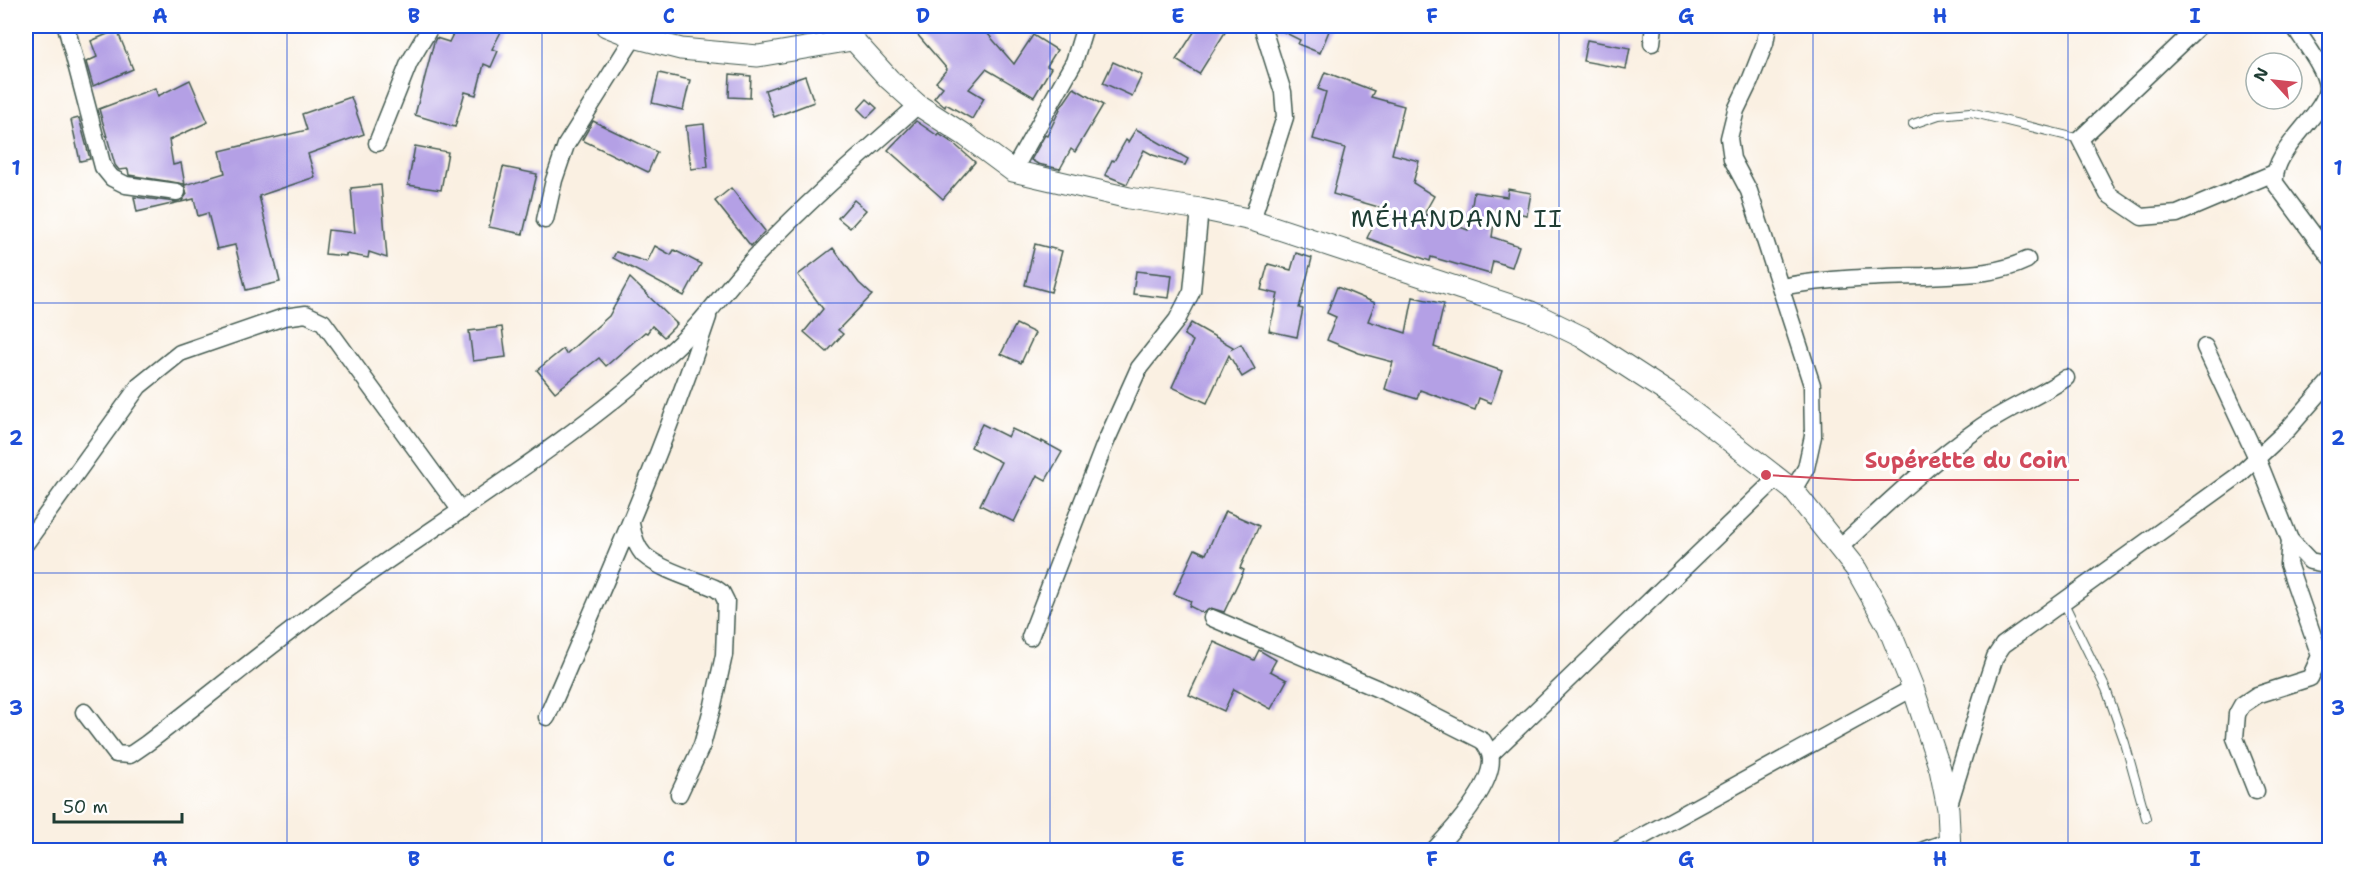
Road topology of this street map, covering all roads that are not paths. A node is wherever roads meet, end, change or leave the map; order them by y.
1 (66, 26) edge
2 (431, 26) edge
3 (606, 26) edge
4 (1085, 26) edge
5 (1654, 26) edge
6 (1768, 26) edge
7 (2199, 26) edge
8 (2294, 26) edge
9 (1264, 32) dead end
10 (846, 33) edge
11 (634, 38) junction
12 (1652, 43) dead end
13 (918, 105) junction
14 (1913, 124) dead end
15 (2080, 139) junction
16 (377, 143) dead end
17 (1013, 171) junction
18 (2274, 172) junction
19 (177, 192) dead end
20 (1200, 208) junction
21 (545, 220) dead end
22 (1252, 220) junction
23 (2330, 257) edge
24 (2026, 260) dead end
25 (1781, 287) junction
26 (709, 314) junction
27 (2205, 347) dead end
28 (2066, 378) dead end
29 (2330, 381) edge
30 (2257, 458) junction
31 (1785, 483) junction
32 (461, 511) junction
33 (631, 524) junction
34 (2290, 540) junction
35 (26, 543) edge
36 (1839, 548) junction
37 (2330, 565) edge
38 (2063, 600) junction
39 (1212, 618) dead end
40 (1030, 637) dead end
41 (1913, 688) junction
42 (84, 712) dead end
43 (547, 717) dead end
44 (1491, 754) junction
45 (2256, 791) dead end
46 (679, 794) dead end
47 (1947, 809) junction
48 (2146, 818) dead end
49 (1950, 846) edge
50 (1434, 850) edge
51 (1618, 850) edge
52 (1924, 850) edge

1 - 19 street
2 - 16 street
3 - 11 street
4 - 17 street
5 - 12 street
6 - 25 street
7 - 15 street
8 - 18 street
9 - 22 street
10 - 11 street
10 - 13 street
11 - 21 street
13 - 17 street
13 - 26 street
14 - 15 lane
15 - 18 street
17 - 20 street
18 - 23 street
20 - 22 street
20 - 40 street
22 - 31 street
24 - 25 street
25 - 31 street
26 - 32 street
26 - 33 street
27 - 30 street
28 - 36 street
29 - 30 street
30 - 34 street
30 - 38 street
31 - 36 street
31 - 44 street
32 - 35 street
32 - 42 street
33 - 43 street
33 - 46 street
34 - 37 street
34 - 45 street
36 - 41 street
38 - 47 street
38 - 48 lane
39 - 44 street
41 - 47 street
41 - 51 street
44 - 50 street
47 - 49 street
49 - 52 street

